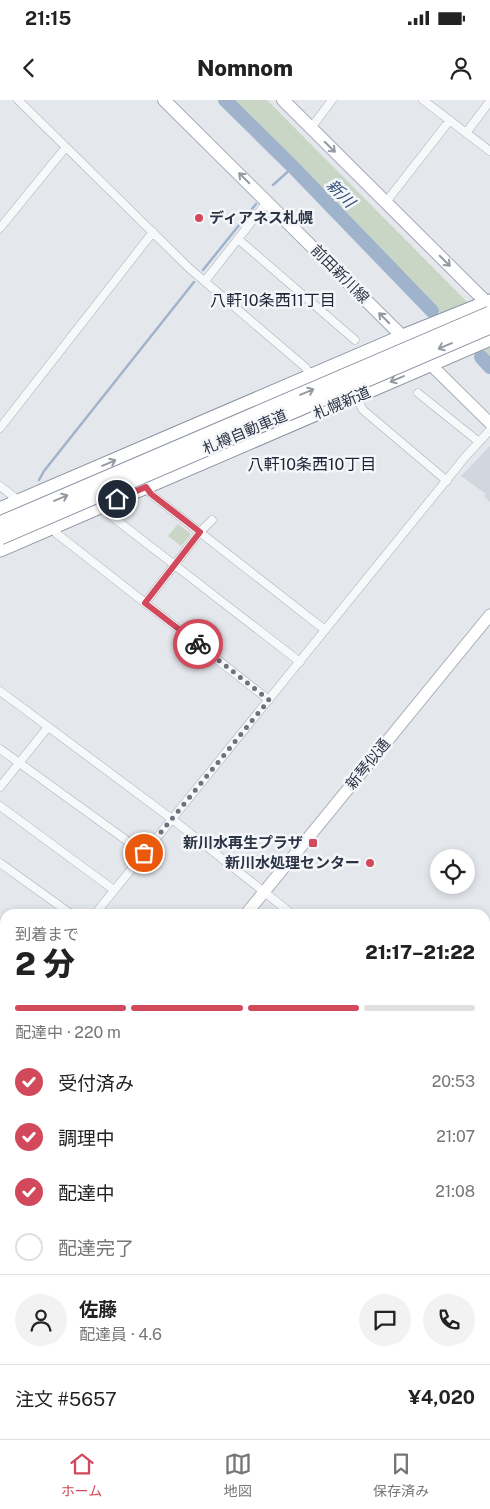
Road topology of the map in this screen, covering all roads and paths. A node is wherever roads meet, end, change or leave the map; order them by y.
1 (18, 100) edge
2 (164, 100) edge
3 (283, 100) edge
4 (332, 100) edge
5 (423, 100) edge
6 (490, 101) edge
7 (450, 120) junction
8 (311, 128) junction
9 (466, 133) junction
10 (66, 147) junction
11 (490, 151) edge
12 (267, 202) junction
13 (386, 202) junction
14 (0, 228) edge
15 (153, 232) junction
16 (238, 239) junction
17 (205, 281) junction
18 (489, 304) edge
19 (490, 326) edge
20 (403, 337) junction
21 (490, 338) edge
22 (355, 340) dead end
23 (431, 365) junction
24 (312, 377) junction
25 (418, 393) dead end
26 (356, 397) junction
27 (490, 423) edge
28 (0, 428) edge
29 (490, 430) edge
30 (479, 442) junction
31 (447, 480) junction
32 (0, 486) edge
33 (146, 487) junction
34 (19, 501) junction
35 (102, 505) junction
36 (0, 510) edge
37 (212, 520) dead end
38 (0, 524) edge
39 (53, 526) junction
40 (200, 532) junction
41 (0, 537) edge
42 (0, 549) edge
43 (175, 565) junction
44 (145, 603) junction
45 (490, 614) edge
46 (325, 630) junction
47 (300, 662) junction
48 (0, 691) edge
49 (269, 700) junction
50 (48, 727) junction
51 (0, 749) edge
52 (20, 763) junction
53 (0, 788) edge
54 (0, 806) edge
55 (172, 819) junction
56 (144, 853) junction
57 (0, 863) edge
58 (114, 890) junction
59 (264, 891) junction
60 (64, 909) edge
61 (98, 909) edge
62 (250, 909) edge
63 (286, 909) edge

1 - 10 street
12 -> 2 main road, 前田新川線
3 - 8 main road
4 - 8 street
5 - 7 street
6 - 9 street
7 - 9 street
7 - 13 street
8 -> 13 main road
9 - 11 street
10 - 14 street
10 - 15 street
12 - 16 street
20 -> 12 main road, 前田新川線
13 -> 18 main road
15 - 17 street
15 - 28 street
16 - 17 street
16 - 22 street
17 - 24 street
18 - 20 highway
38 -> 18 highway, 札樽自動車道, bridge
19 -> 41 highway, 札樽自動車道, bridge
20 - 23 main road, 前田新川線
20 - 24 highway
21 - 23 highway, 札幌新道
23 -> 26 highway, 札幌新道
23 - 27 street
34 -> 24 highway
25 - 30 street
26 - 31 street
26 - 33 highway, 札幌新道
29 - 30 street
30 - 31 street
31 - 46 street
32 - 34 street
33 - 35 highway, 札幌新道
33 - 40 street
34 - 36 highway
34 - 39 street
35 - 39 highway, 札幌新道
35 - 43 street
37 - 40 street
39 - 42 highway, 札幌新道
39 - 44 street
40 - 43 street
40 - 46 street
43 - 44 street
43 - 47 street
44 - 49 street
45 - 59 street, 新琴似通
46 - 47 street
47 - 49 street
48 - 50 street
49 - 55 street
50 - 52 street
50 - 55 street
51 - 52 street
52 - 53 street
52 - 56 street
54 - 58 street
55 - 56 street
55 - 59 street
56 - 58 street
57 - 60 street
58 - 61 street
59 - 62 street, 新琴似通
59 - 63 street

